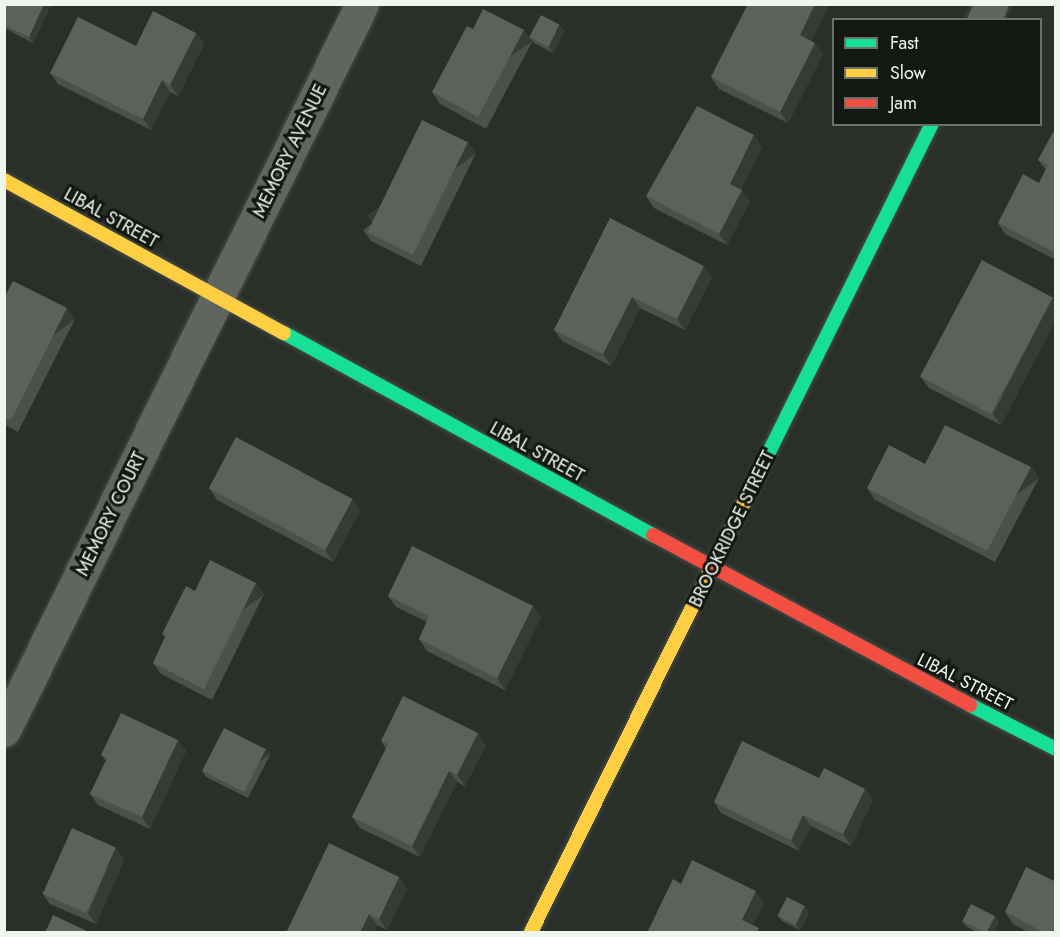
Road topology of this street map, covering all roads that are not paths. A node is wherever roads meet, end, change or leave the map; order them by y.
1 (362, 4) edge
2 (991, 4) edge
3 (985, 18) edge
4 (931, 126) edge
5 (4, 180) edge
6 (218, 298) junction
7 (712, 568) junction
8 (4, 730) edge
9 (1056, 749) edge
10 (531, 933) edge

1 - 6 street, MEMORY AVENUE
2 - 3 street
4 - 7 street, BROOKRIDGE STREET
5 - 6 street, LIBAL STREET
6 - 7 street, LIBAL STREET
6 - 8 street, MEMORY COURT
7 - 9 street, LIBAL STREET
7 - 10 street, BROOKRIDGE STREET

